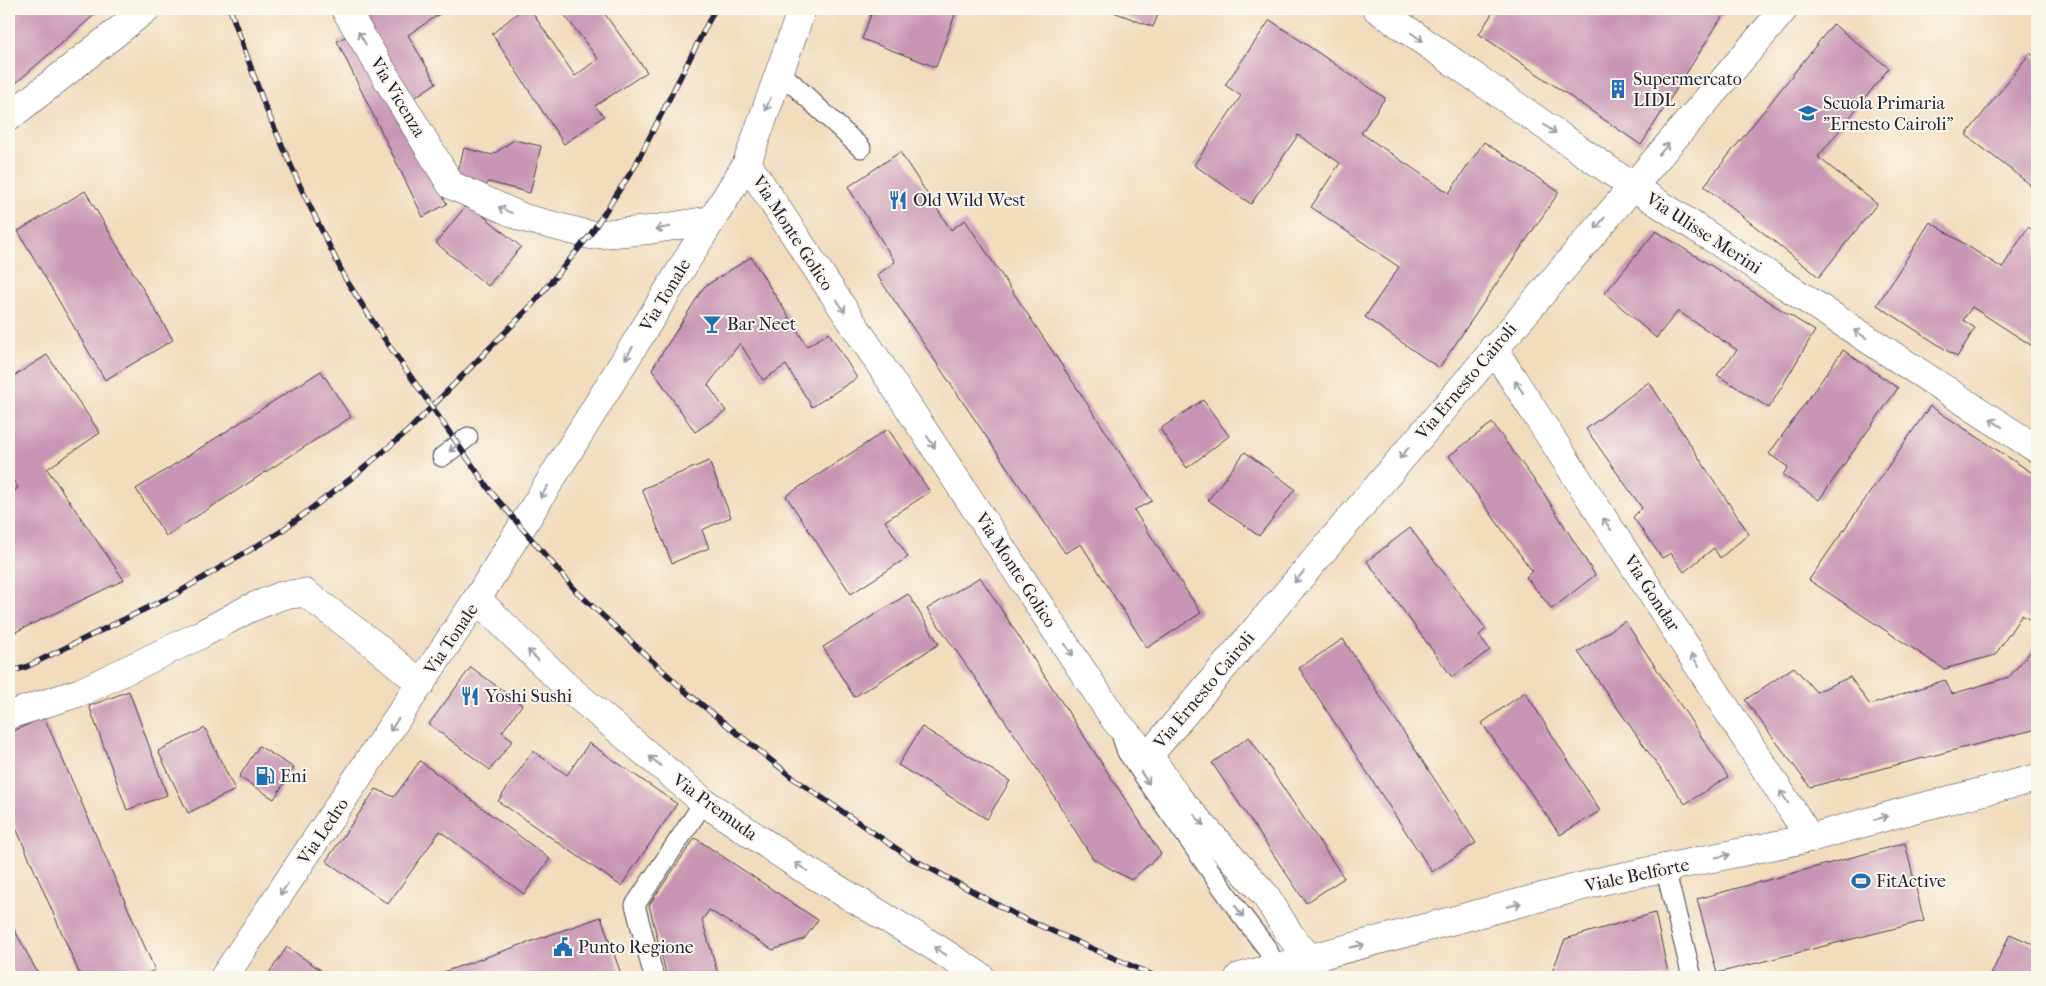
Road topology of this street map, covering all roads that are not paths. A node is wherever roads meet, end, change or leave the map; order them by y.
1 (146, 9) edge
2 (344, 9) edge
3 (803, 9) edge
4 (1377, 9) edge
5 (1784, 9) edge
6 (779, 72) junction
7 (9, 117) edge
8 (860, 148) dead end
9 (747, 163) junction
10 (1632, 186) junction
11 (711, 220) junction
12 (1493, 348) junction
13 (468, 437) dead end
14 (2037, 449) edge
15 (442, 458) dead end
16 (477, 600) junction
17 (421, 684) junction
18 (9, 716) edge
19 (1115, 720) junction
20 (1149, 755) junction
21 (2037, 778) edge
22 (704, 802) junction
23 (1810, 838) junction
24 (1665, 868) junction
25 (1310, 958) junction
26 (1277, 969) junction
27 (224, 977) edge
28 (654, 977) edge
29 (981, 977) edge
30 (1239, 977) edge
31 (1692, 977) edge

1 - 7 street
11 -> 2 street, Via Vicenza
3 - 6 street, Via Tonale
4 -> 10 street, Via Ulisse Merini
10 -> 5 street, Via Ernesto Cairoli
6 - 8 lane
6 -> 9 street, Via Tonale
9 - 11 street, Via Tonale
9 -> 19 street, Via Monte Golico
10 -> 12 street, Via Ernesto Cairoli
14 -> 10 street, Via Ulisse Merini
11 -> 16 street, Via Tonale
12 -> 20 street, Via Ernesto Cairoli
23 -> 12 street, Via Gondar
13 -> 15 lane
16 - 17 street, Via Tonale
22 -> 16 street, Via Premuda
17 - 18 street, Via Tonale
17 -> 27 street, Via Ledro
19 - 20 street, Via Monte Golico
19 -> 26 lane
20 -> 25 street, Via Monte Golico
23 -> 21 street, Viale Belforte
22 - 28 lane
29 -> 22 street, Via Premuda
24 -> 23 street, Viale Belforte
25 -> 24 street, Viale Belforte
24 - 31 lane
25 - 26 street, Viale Belforte
26 - 30 street, Viale Belforte

